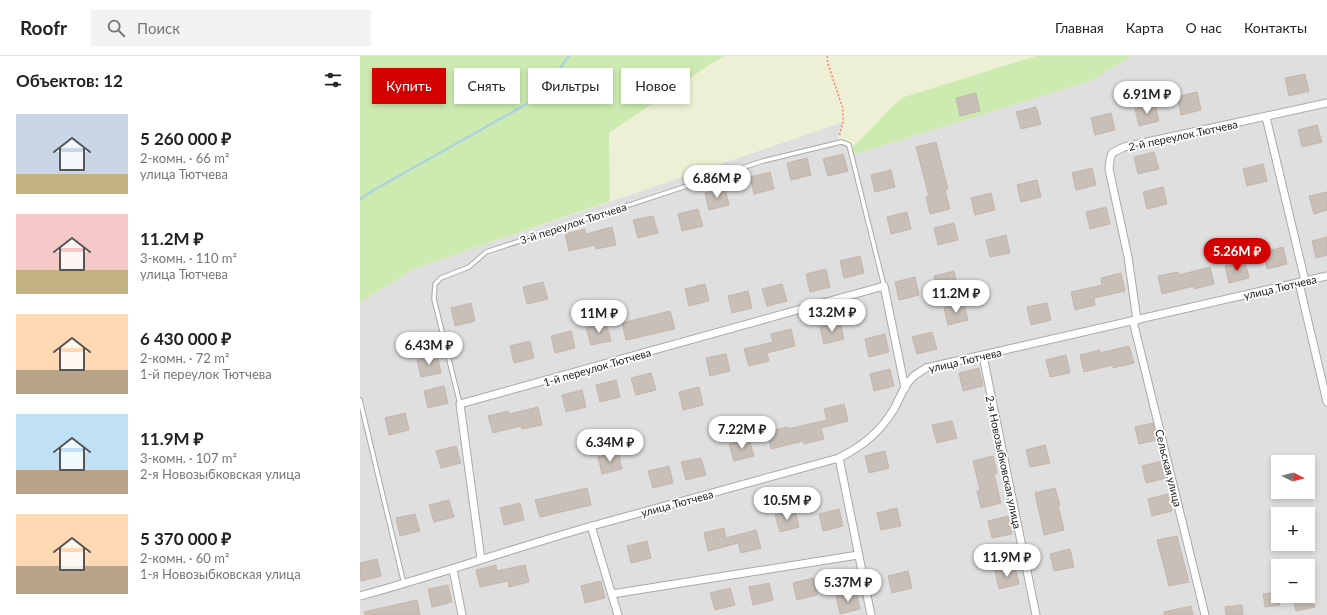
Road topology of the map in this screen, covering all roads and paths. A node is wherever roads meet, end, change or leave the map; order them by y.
1 (827, 56) edge
2 (1327, 103) edge
3 (1266, 117) junction
4 (837, 143) junction
5 (1327, 276) edge
6 (1302, 282) junction
7 (884, 286) junction
8 (1135, 321) junction
9 (983, 356) junction
10 (905, 388) junction
11 (360, 400) edge
12 (1327, 402) edge
13 (460, 404) junction
14 (840, 458) junction
15 (591, 526) junction
16 (858, 555) junction
17 (481, 559) junction
18 (453, 569) junction
19 (404, 584) junction
20 (612, 594) junction
21 (360, 596) edge
22 (462, 615) edge
23 (618, 615) edge
24 (871, 615) edge
25 (1036, 615) edge
26 (1205, 615) edge

1 - 4 path
2 - 3 street, 2-й переулок Тютчева
3 - 6 street
3 - 8 street, 2-й переулок Тютчева
4 - 7 lane
4 - 13 lane, 3-й переулок Тютчева
5 - 6 street, улица Тютчева
6 - 8 street, улица Тютчева
6 - 12 street
7 - 10 street
7 - 13 street, 1-й переулок Тютчева
8 - 9 street, улица Тютчева
8 - 26 street, Сельская улица
9 - 10 street, улица Тютчева
9 - 25 street, 2-я Новозыбковская улица
10 - 14 street, улица Тютчева
11 - 19 lane
13 - 17 street
14 - 15 street, улица Тютчева
14 - 16 street
15 - 17 street, улица Тютчева
15 - 20 street
16 - 20 street
16 - 24 street
17 - 18 street, улица Тютчева
18 - 19 street, улица Тютчева
18 - 22 street
19 - 21 street, улица Тютчева
20 - 23 street

